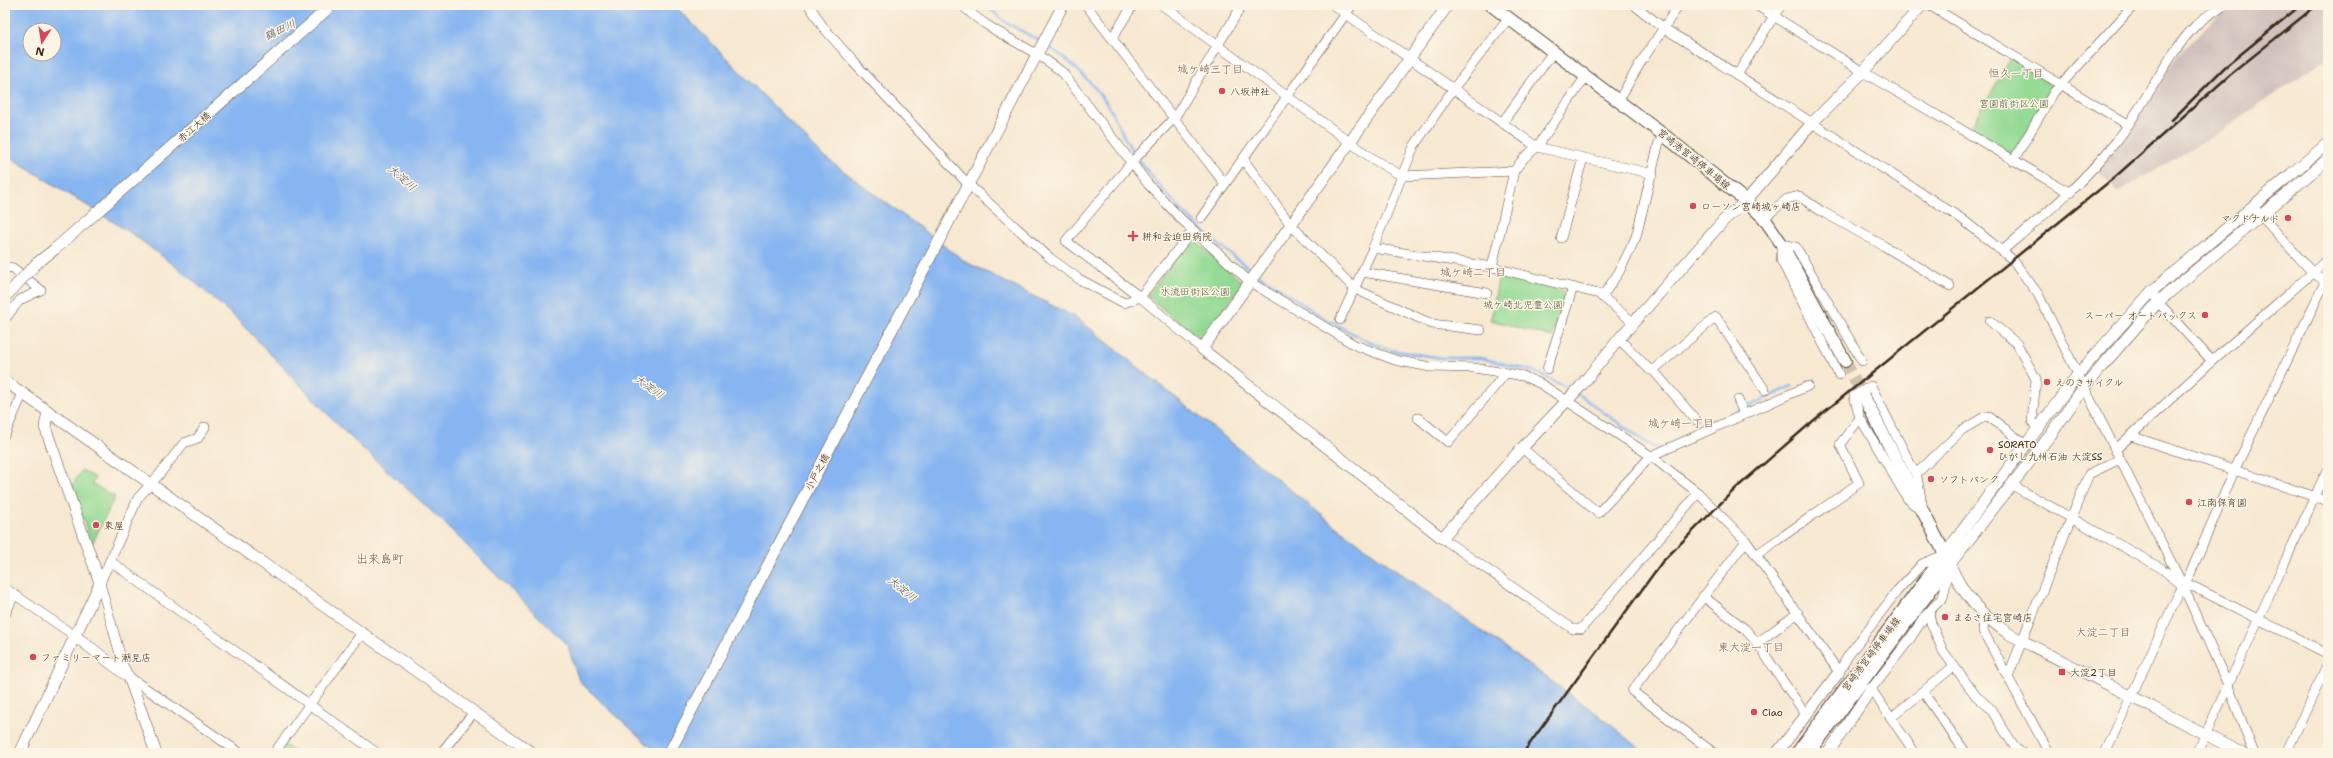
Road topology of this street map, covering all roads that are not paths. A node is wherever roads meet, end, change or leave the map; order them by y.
1 (332, 5) edge
2 (810, 5) edge
3 (962, 5) edge
4 (1063, 5) edge
5 (1086, 5) edge
6 (1133, 5) edge
7 (1162, 5) edge
8 (1242, 5) edge
9 (1333, 5) edge
10 (1352, 5) edge
11 (1448, 5) edge
12 (1491, 5) edge
13 (1634, 5) edge
14 (1680, 5) edge
15 (1756, 5) edge
16 (1780, 5) edge
17 (1922, 5) edge
18 (1929, 5) edge
19 (2134, 5) edge
20 (2222, 5) edge
21 (1345, 13) junction
22 (1773, 17) junction
23 (1509, 18) junction
24 (1664, 28) junction
25 (1112, 38) junction
26 (1218, 46) junction
27 (1554, 52) junction
28 (1036, 54) junction
29 (1410, 58) junction
30 (1863, 72) junction
31 (1737, 75) junction
32 (1586, 76) junction
33 (2061, 84) junction
34 (1452, 89) junction
35 (1286, 96) junction
36 (1619, 100) junction
37 (1175, 117) junction
38 (1502, 123) junction
39 (1812, 123) junction
40 (2128, 125) junction
41 (1665, 136) junction
42 (1351, 142) junction
43 (2328, 143) edge
44 (1537, 147) junction
45 (1584, 158) junction
46 (1243, 159) junction
47 (2328, 159) edge
48 (2013, 161) junction
49 (1131, 163) junction
50 (1514, 171) junction
51 (1653, 174) junction
52 (1402, 176) junction
53 (1225, 184) junction
54 (966, 188) junction
55 (2070, 193) junction
56 (1746, 201) junction
57 (2258, 212) junction
58 (1201, 218) dead end
59 (1764, 218) junction
60 (1291, 225) junction
61 (1193, 230) junction
62 (1561, 238) dead end
63 (1781, 243) junction
64 (1373, 248) junction
65 (2003, 250) junction
66 (2328, 259) edge
67 (1492, 267) junction
68 (5, 270) edge
69 (1362, 272) junction
70 (2312, 272) junction
71 (1250, 282) junction
72 (2326, 282) edge
73 (1950, 286) dead end
74 (1573, 287) junction
75 (1355, 289) junction
76 (2152, 292) junction
77 (1487, 293) dead end
78 (5, 297) edge
79 (1602, 297) junction
80 (1140, 298) junction
81 (2158, 302) junction
82 (5, 319) edge
83 (1340, 320) dead end
84 (1990, 321) dead end
85 (1634, 323) junction
86 (1481, 330) dead end
87 (1619, 339) junction
88 (1202, 349) junction
89 (1844, 361) tunnel mouth
90 (1862, 361) dead end
91 (2212, 361) junction
92 (1547, 369) dead end
93 (1653, 370) junction
94 (1506, 373) junction
95 (2079, 373) junction
96 (1839, 375) dead end
97 (5, 381) edge
98 (1808, 386) dead end
99 (2084, 387) junction
100 (1765, 390) dead end
101 (23, 393) junction
102 (1864, 397) tunnel mouth
103 (1567, 400) junction
104 (1738, 400) dead end
105 (48, 412) junction
106 (1744, 414) junction
107 (1418, 418) dead end
108 (1860, 418) junction
109 (1696, 420) dead end
110 (205, 427) dead end
111 (2038, 430) junction
112 (5, 434) edge
113 (2131, 436) junction
114 (2026, 445) junction
115 (1522, 448) junction
116 (2115, 450) junction
117 (1651, 456) junction
118 (2120, 459) junction
119 (2328, 468) edge
120 (2235, 470) junction
121 (1916, 474) junction
122 (150, 484) junction
123 (2012, 485) junction
124 (1698, 493) junction
125 (2315, 496) junction
126 (2328, 501) edge
127 (1924, 514) junction
128 (2071, 516) junction
129 (1442, 538) junction
130 (1746, 542) junction
131 (1756, 555) junction
132 (1947, 559) junction
133 (110, 561) junction
134 (100, 583) junction
135 (2183, 586) junction
136 (5, 588) edge
137 (14, 595) junction
138 (1703, 596) junction
139 (1929, 612) junction
140 (1798, 613) junction
141 (5, 615) edge
142 (1984, 615) junction
143 (2259, 618) junction
144 (362, 633) junction
145 (75, 636) junction
146 (2023, 642) junction
147 (1757, 643) junction
148 (2328, 654) edge
149 (2328, 663) edge
150 (1954, 666) junction
151 (1839, 672) junction
152 (2008, 676) junction
153 (130, 677) junction
154 (2227, 683) junction
155 (1871, 689) junction
156 (1923, 692) junction
157 (2132, 696) junction
158 (309, 704) junction
159 (474, 712) junction
160 (1806, 715) junction
161 (1892, 717) junction
162 (2205, 734) junction
163 (20, 753) edge
164 (156, 753) edge
165 (240, 753) edge
166 (274, 753) edge
167 (377, 753) edge
168 (441, 753) edge
169 (532, 753) edge
170 (669, 753) edge
171 (1714, 753) edge
172 (1777, 753) edge
173 (1797, 753) edge
174 (1809, 753) edge
175 (1828, 753) edge
176 (1915, 753) edge
177 (1966, 753) edge
178 (2022, 753) edge
179 (2049, 753) edge
180 (2105, 753) edge
181 (2197, 753) edge
182 (2242, 753) edge
183 (2254, 753) edge
184 (2286, 753) edge

1 - 78 street, 赤江大橋, bridge
2 - 54 street
3 - 28 street
4 - 28 street, 小戸之橋
5 - 25 street
6 - 25 street
7 - 26 street
8 - 26 street
9 - 21 street
10 - 21 street
11 - 29 street
12 - 23 main road, 宮崎港宮崎停車場線
13 - 24 street
14 - 24 street
15 - 22 street
16 - 22 street
17 - 30 street
18 - 33 street
19 - 33 street
20 - 40 street
21 - 29 street
21 - 35 street
22 - 30 street
22 - 31 street
23 - 27 main road, 宮崎港宮崎停車場線
23 - 34 street
24 - 31 street
24 - 36 street
25 - 37 street
26 - 35 street
26 - 37 street
27 - 32 main road, 宮崎港宮崎停車場線
27 - 38 street
28 - 49 street
28 - 54 street, 小戸之橋
29 - 34 street
29 - 42 street
30 - 39 street
30 - 48 street
31 - 39 street
32 - 36 main road, 宮崎港宮崎停車場線
32 - 44 street
33 - 40 street
33 - 48 street
34 - 38 street
34 - 52 street
35 - 42 street
35 - 46 street
36 - 41 main road, 宮崎港宮崎停車場線
37 - 49 street
37 - 53 street
38 - 44 street
39 - 56 street
39 - 65 street
40 - 55 street
41 - 51 street
41 - 56 main road, 宮崎港宮崎停車場線
42 - 52 street
42 - 60 street
43 - 57 street
44 - 45 street
44 - 50 street
45 - 51 street
45 - 62 street
46 - 53 street
46 - 60 street
47 - 57 street
48 - 55 street
49 - 61 street
49 - 80 street
50 - 52 street
50 - 67 street
51 - 79 street
52 - 64 street
53 - 58 street
54 - 80 street
54 - 170 street, 小戸之橋
55 - 65 street
56 - 59 main road, 宮崎港宮崎停車場線
56 - 85 street
57 - 70 street
57 - 76 street
57 - 81 street
59 - 63 main road, 宮崎港宮崎停車場線
59 - 73 street
60 - 71 street
60 - 75 street
61 - 71 street
61 - 80 street
63 - 89 main road, 宮崎港宮崎停車場線
63 - 90 street
63 - 96 street
64 - 67 street
64 - 69 street
65 - 95 street
66 - 70 street
67 - 74 street
68 - 82 street
69 - 75 street
69 - 77 street
70 - 72 street
70 - 91 street
71 - 88 street
71 - 94 street
72 - 120 street
74 - 79 street
74 - 92 street
75 - 83 street
75 - 86 street
76 - 81 street
76 - 95 street
79 - 85 street
80 - 88 street
81 - 91 street
81 - 99 street
84 - 111 street
85 - 87 street
87 - 93 street
87 - 103 street
88 - 129 street
91 - 113 street
93 - 100 street
93 - 109 street
94 - 103 street
94 - 107 street
95 - 99 street
95 - 111 street
97 - 101 street
98 - 106 street
99 - 116 street
99 - 123 street
101 - 105 street
101 - 112 street
102 - 127 main road
103 - 115 street
103 - 117 street
104 - 106 street
105 - 122 street
105 - 134 street
106 - 117 street
108 - 121 street
108 - 127 street
108 - 131 street
110 - 122 street
111 - 114 street
113 - 116 street
113 - 120 street
114 - 121 street
114 - 132 street
115 - 117 street
115 - 129 street
116 - 118 street
117 - 124 street
118 - 128 street
118 - 135 street
119 - 125 street
120 - 125 street
120 - 135 street
121 - 127 street
122 - 133 street
122 - 144 street
123 - 128 street
123 - 132 street
124 - 129 street
124 - 130 street
125 - 126 street
125 - 143 street
127 - 132 main road
128 - 135 street
128 - 146 street
130 - 131 street
130 - 138 street
131 - 140 street
132 - 139 street
132 - 142 street
132 - 151 street
132 - 173 main road, 宮崎港宮崎停車場線
132 - 174 main road, 宮崎港宮崎停車場線
133 - 134 street
133 - 158 street
134 - 145 street
134 - 153 street
135 - 143 street
135 - 154 street
135 - 157 street
136 - 137 street
137 - 141 street
137 - 145 street
138 - 147 street
138 - 171 street
139 - 150 street
139 - 155 street
140 - 147 street
140 - 151 street
142 - 146 street
142 - 152 street
143 - 148 street
143 - 154 street
144 - 158 street
144 - 159 street
145 - 153 street
145 - 163 street
146 - 152 street
146 - 157 street
147 - 160 street
149 - 184 street
150 - 156 street
150 - 178 street
151 - 160 street
152 - 179 street
153 - 164 street
153 - 165 street
154 - 162 street
154 - 183 street
155 - 161 street
155 - 175 street
156 - 161 street
156 - 177 street
157 - 162 street
157 - 180 street
158 - 166 street
158 - 167 street
159 - 168 street
159 - 169 street
160 - 172 street
161 - 176 street
162 - 181 street
162 - 182 street

